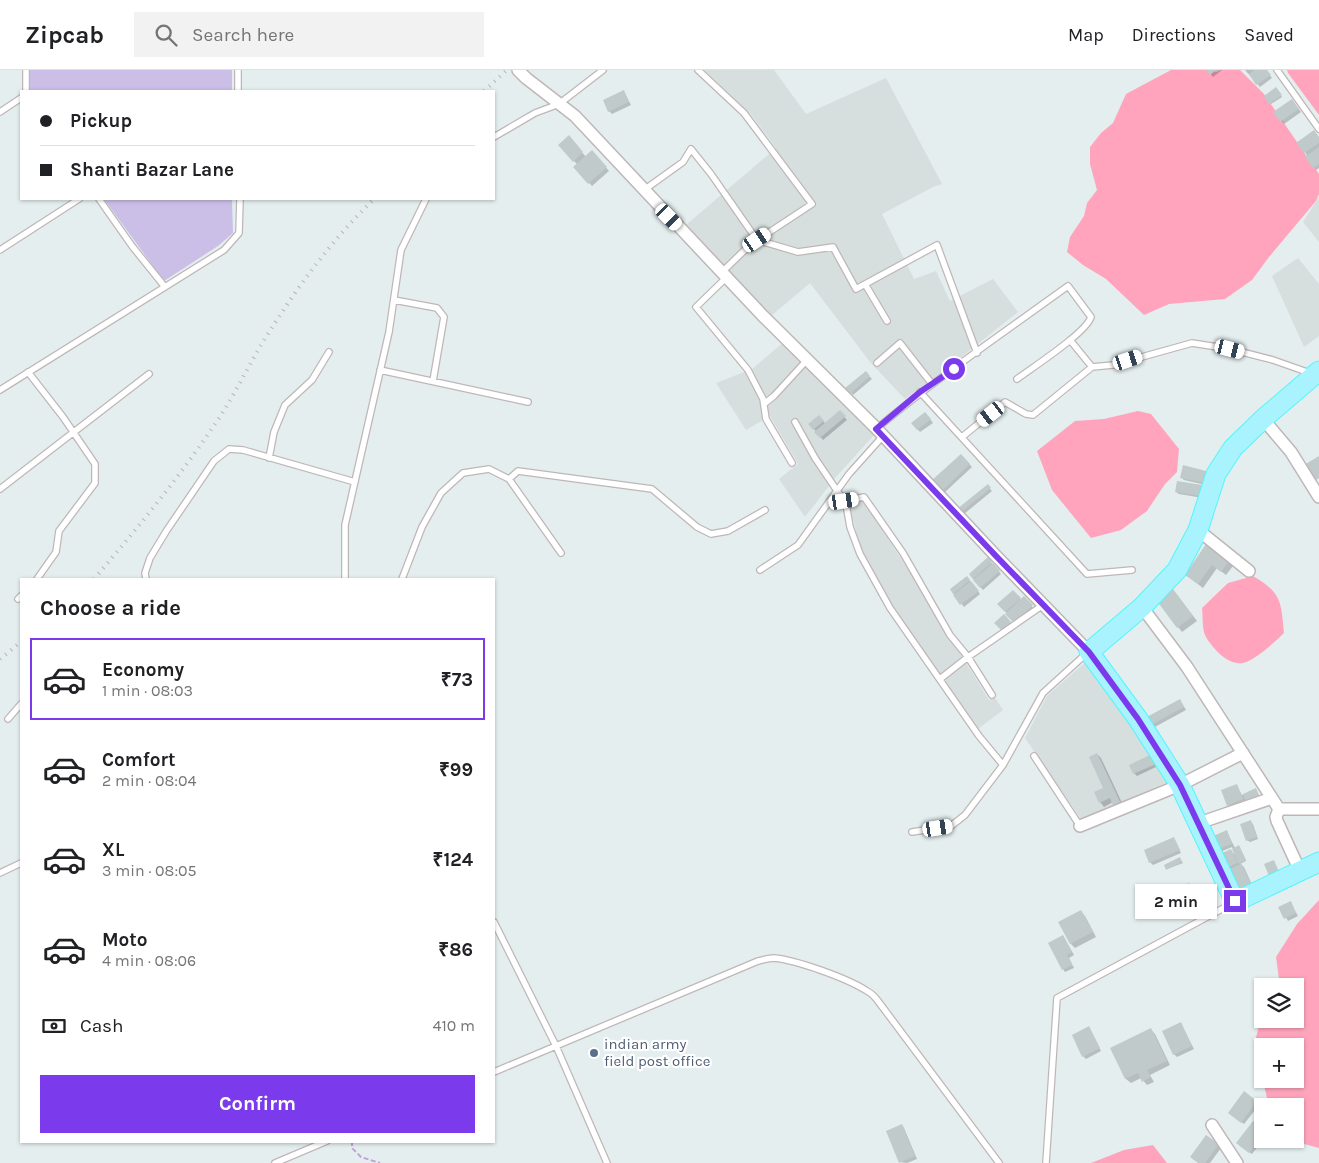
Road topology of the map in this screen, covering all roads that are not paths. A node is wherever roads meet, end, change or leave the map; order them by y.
1 (26, 70) edge
2 (238, 70) edge
3 (518, 70) edge
4 (603, 70) edge
5 (698, 70) edge
6 (1277, 70) edge
7 (26, 90) edge
8 (238, 90) edge
9 (20, 99) edge
10 (559, 104) junction
11 (0, 112) edge
12 (1319, 129) edge
13 (495, 136) edge
14 (644, 190) junction
15 (77, 200) edge
16 (100, 200) edge
17 (240, 200) edge
18 (426, 200) edge
19 (757, 240) junction
20 (0, 250) edge
21 (724, 274) junction
22 (865, 284) junction
23 (165, 287) junction
24 (394, 300) junction
25 (887, 321) dead end
26 (1070, 340) junction
27 (329, 352) dead end
28 (977, 352) junction
29 (807, 360) junction
30 (877, 363) dead end
31 (1092, 367) junction
32 (380, 370) junction
33 (28, 372) junction
34 (1317, 373) edge
35 (149, 374) dead end
36 (1017, 379) dead end
37 (433, 381) junction
38 (932, 384) junction
39 (0, 390) edge
40 (920, 392) junction
41 (528, 402) dead end
42 (764, 404) junction
43 (1263, 419) junction
44 (795, 422) dead end
45 (74, 432) junction
46 (880, 432) junction
47 (962, 437) junction
48 (269, 458) junction
49 (792, 463) dead end
50 (509, 479) junction
51 (355, 482) junction
52 (0, 489) edge
53 (838, 490) junction
54 (1319, 497) edge
55 (844, 501) junction
56 (765, 510) dead end
57 (1198, 530) junction
58 (562, 554) dead end
59 (760, 570) dead end
60 (1132, 570) dead end
61 (1249, 571) dead end
62 (38, 578) edge
63 (146, 578) edge
64 (345, 578) edge
65 (402, 578) edge
66 (1043, 605) junction
67 (1142, 607) junction
68 (1089, 652) junction
69 (968, 657) junction
70 (940, 679) junction
71 (992, 695) dead end
72 (20, 705) edge
73 (8, 719) dead end
74 (1243, 753) junction
75 (1034, 756) dead end
76 (1003, 764) junction
77 (1180, 785) junction
78 (1272, 798) junction
79 (1279, 809) junction
80 (1319, 809) edge
81 (1199, 823) junction
82 (1080, 826) joint
83 (912, 832) dead end
84 (1319, 862) edge
85 (20, 864) edge
86 (1300, 871) junction
87 (0, 874) edge
88 (1235, 902) junction
89 (495, 924) edge
90 (556, 1046) junction
91 (495, 1072) edge
92 (1212, 1125) dead end
93 (322, 1143) edge
94 (275, 1163) edge
95 (608, 1163) edge
96 (999, 1163) edge
97 (1046, 1163) edge
98 (1238, 1163) edge

1 - 7 lane
2 - 8 lane
3 - 10 street
4 - 10 lane
5 - 19 lane
6 - 12 lane
9 - 11 lane
10 - 13 lane
10 - 14 street
14 - 19 lane
14 - 21 street
15 - 20 lane
16 - 23 lane
17 - 23 lane
18 - 24 lane
19 - 21 lane
19 - 22 lane
21 - 29 street
21 - 42 lane
22 - 25 lane
22 - 28 lane
23 - 33 lane
24 - 32 lane
24 - 37 lane
26 - 28 lane
26 - 31 lane
26 - 36 lane
27 - 48 lane
28 - 38 lane
29 - 42 lane
29 - 46 street
30 - 38 lane
31 - 34 lane
31 - 47 lane
32 - 37 lane
32 - 51 lane
33 - 39 lane
33 - 45 lane
34 - 43 main road
35 - 45 lane
37 - 41 lane
38 - 40 lane
40 - 46 lane
40 - 47 lane
42 - 49 lane
43 - 54 street
43 - 57 main road
44 - 53 lane
45 - 52 lane
45 - 62 lane
46 - 53 lane
46 - 66 street
47 - 60 lane
48 - 51 lane
48 - 63 lane
50 - 56 lane
50 - 58 lane
50 - 65 lane
51 - 64 lane
53 - 55 lane
53 - 59 lane
55 - 69 lane
55 - 70 lane
57 - 61 street
57 - 67 main road
66 - 68 street
66 - 69 lane
67 - 68 main road
67 - 74 street
68 - 76 lane
68 - 77 main road
69 - 70 lane
69 - 71 lane
70 - 76 lane
72 - 73 lane
74 - 77 street
74 - 78 street
75 - 82 lane
76 - 83 lane
77 - 81 main road
77 - 82 street
78 - 79 street
78 - 81 street
79 - 80 street
79 - 86 street
81 - 88 main road
84 - 86 main road
85 - 87 lane
86 - 88 main road
88 - 97 lane
89 - 90 lane
90 - 91 lane
90 - 95 lane
90 - 96 lane
92 - 98 street
93 - 94 lane

